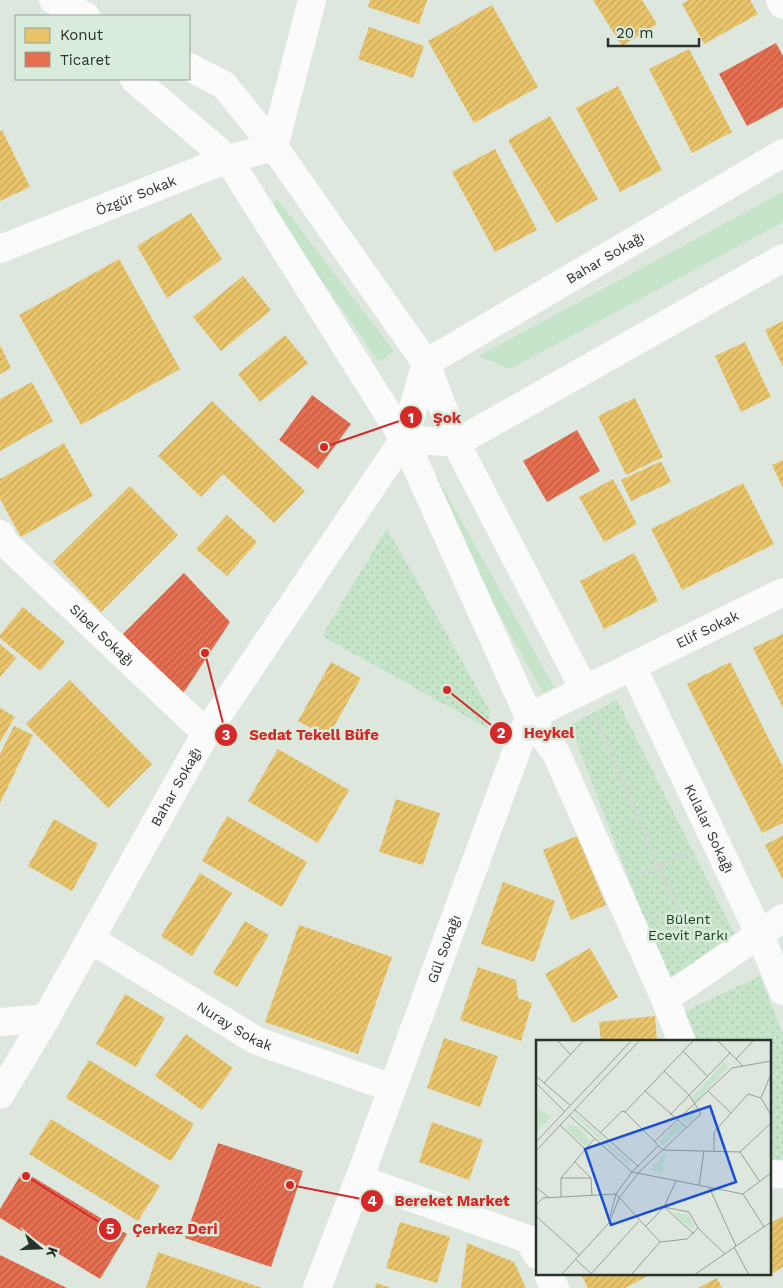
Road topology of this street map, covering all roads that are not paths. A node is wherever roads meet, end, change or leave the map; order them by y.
1 (42, 0) edge
2 (53, 0) edge
3 (312, 0) edge
4 (60, 15) edge
5 (84, 15) edge
6 (190, 68) edge
7 (135, 80) edge
8 (274, 147) junction
9 (783, 152) edge
10 (228, 159) junction
11 (0, 249) edge
12 (783, 258) edge
13 (426, 363) junction
14 (404, 439) junction
15 (456, 443) junction
16 (1, 542) edge
17 (783, 592) edge
18 (632, 666) junction
19 (584, 689) junction
20 (529, 717) junction
21 (206, 733) junction
22 (783, 918) edge
23 (759, 933) junction
24 (90, 939) junction
25 (783, 991) edge
26 (665, 999) junction
27 (46, 1018) junction
28 (0, 1022) edge
29 (681, 1040) edge
30 (392, 1088) junction
31 (0, 1096) edge
32 (783, 1174) edge
33 (770, 1175) edge
34 (359, 1179) junction
35 (536, 1252) edge
36 (549, 1276) edge
37 (317, 1288) edge
38 (555, 1288) edge

1 - 4 street
2 - 5 street
3 - 8 street
6 - 8 street
7 - 10 street
8 - 10 street, Özgür Sokak
8 - 13 street
9 - 13 street, Bahar Sokağı
10 - 11 street, Özgür Sokak
10 - 14 street
12 - 15 street
13 - 14 street, Bahar Sokağı
13 - 15 street
14 - 15 street
14 - 20 street
14 - 21 street, Bahar Sokağı
15 - 19 street
16 - 21 street, Sibel Sokağı
17 - 18 street, Elif Sokak
18 - 19 street
18 - 23 street, Kulalar Sokağı
19 - 20 street
20 - 26 street
20 - 30 street, Gül Sokağı
21 - 24 street, Bahar Sokağı
22 - 23 street
23 - 25 street, Kulalar Sokağı
23 - 26 street
24 - 27 street, Bahar Sokağı
24 - 30 street, Nuray Sokak
26 - 29 street
27 - 28 street
27 - 31 street, Bahar Sokağı
30 - 34 street, Gül Sokağı
32 - 33 street
34 - 35 street
34 - 37 street, Gül Sokağı
36 - 38 street

